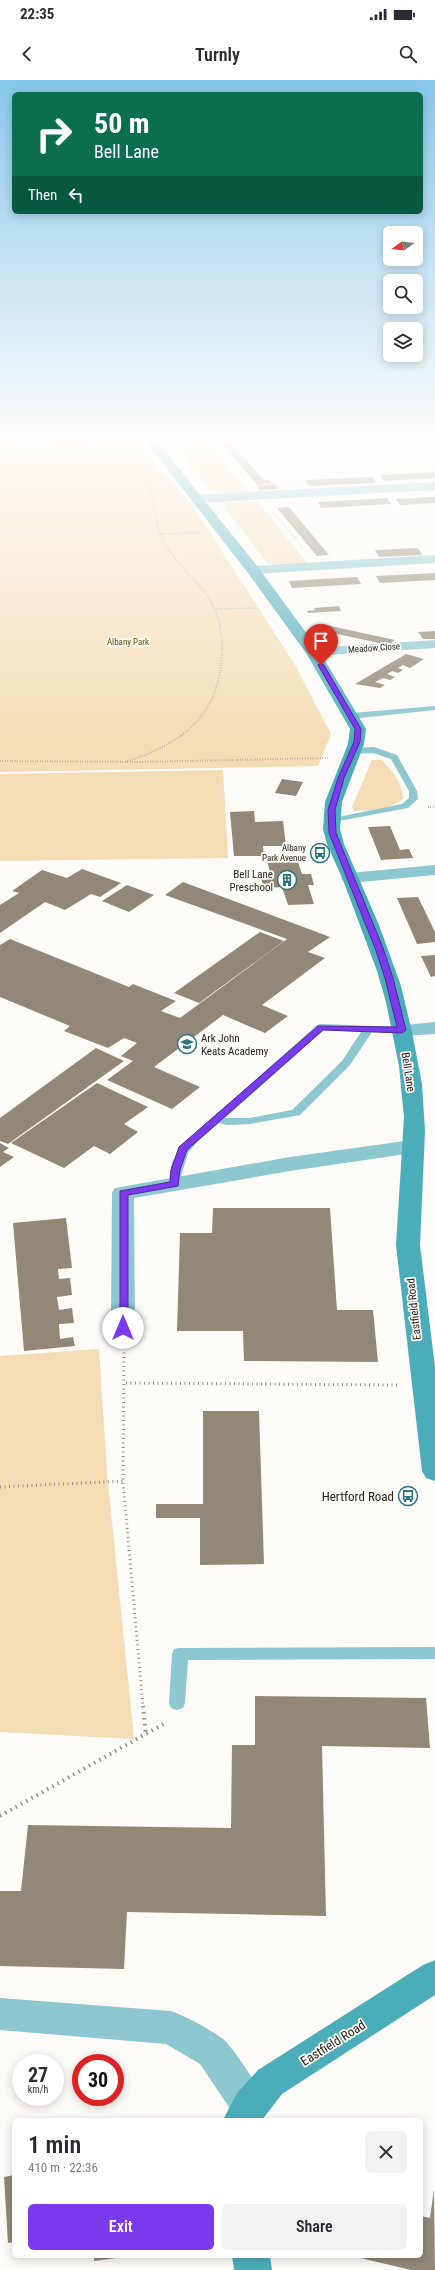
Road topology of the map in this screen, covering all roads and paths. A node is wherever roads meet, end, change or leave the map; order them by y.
1 (163, 539) edge
2 (228, 539) edge
3 (435, 559) edge
4 (253, 570) junction
5 (279, 606) junction
6 (216, 609) junction
7 (435, 644) edge
8 (313, 652) junction
9 (435, 708) edge
10 (351, 716) junction
11 (352, 755) junction
12 (0, 761) edge
13 (125, 762) junction
14 (331, 821) junction
15 (435, 870) edge
16 (350, 878) junction
17 (435, 1028) edge
18 (368, 1030) junction
19 (402, 1030) junction
20 (217, 1119) junction
21 (412, 1147) junction
22 (174, 1184) junction
23 (123, 1328) joint
24 (125, 1383) junction
25 (423, 1385) junction
26 (435, 1471) edge
27 (123, 1481) junction
28 (0, 1487) edge
29 (435, 1654) edge
30 (177, 1703) joint
31 (146, 1735) junction
32 (0, 1816) edge
33 (435, 1976) edge
34 (0, 2014) edge
35 (246, 2113) edge
36 (251, 2258) edge
37 (253, 2270) edge

1 - 6 path
2 - 4 street, Bell Lane
3 - 4 street
4 - 5 street, Bell Lane
5 - 6 path
5 - 8 street, Bell Lane
6 - 13 path
7 - 8 street, Meadow Close
8 - 10 street, Bell Lane
9 - 10 lane
10 - 11 street, Bell Lane
11 - 13 path
11 - 14 street, Bell Lane
11 - 14 lane
12 - 13 path
14 - 16 street, Bell Lane
15 - 16 street
16 - 19 street, Bell Lane
17 - 19 street
18 - 19 lane
18 - 20 lane
18 - 20 lane
19 - 21 street, Bell Lane
20 - 22 lane
21 - 22 street
21 - 25 street, Eastfield Road
22 - 23 street
23 - 24 path
24 - 25 path
24 - 27 path
25 - 26 street, Eastfield Road
27 - 28 path
27 - 31 path
29 - 30 lane
30 - 31 path
31 - 32 path
33 - 35 street, Eastfield Road
34 - 35 street
36 - 37 street

